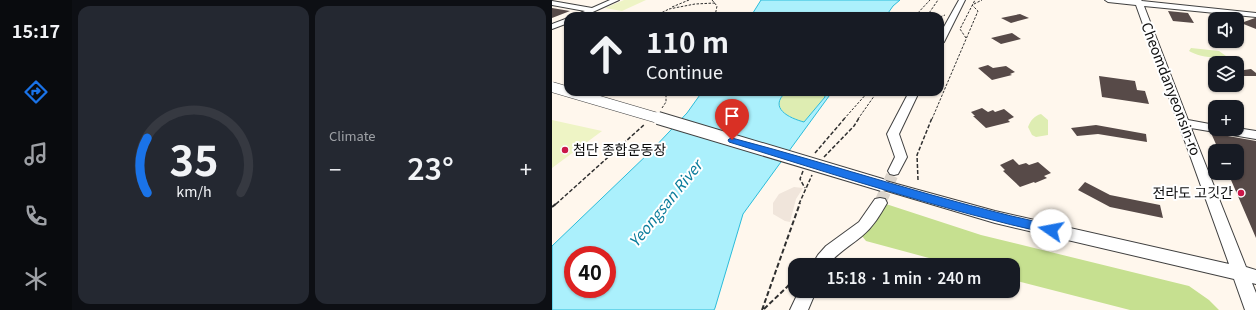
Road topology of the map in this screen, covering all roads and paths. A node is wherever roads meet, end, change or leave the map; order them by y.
1 (616, 0) edge
2 (689, 0) edge
3 (712, 0) edge
4 (930, 0) edge
5 (938, 0) edge
6 (962, 0) edge
7 (975, 0) edge
8 (982, 0) edge
9 (1108, 0) edge
10 (1138, 2) edge
11 (552, 3) edge
12 (715, 3) junction
13 (972, 5) junction
14 (669, 9) junction
15 (593, 10) junction
16 (588, 12) edge
17 (663, 12) edge
18 (716, 12) edge
19 (919, 12) edge
20 (930, 12) edge
21 (1256, 15) edge
22 (564, 22) edge
23 (552, 27) edge
24 (944, 34) edge
25 (966, 38) junction
26 (552, 87) edge
27 (564, 91) edge
28 (944, 91) edge
29 (582, 96) edge
30 (666, 96) edge
31 (865, 96) edge
32 (874, 96) edge
33 (912, 96) edge
34 (942, 96) edge
35 (661, 110) dead end
36 (650, 120) dead end
37 (1184, 123) junction
38 (1208, 127) edge
39 (1244, 133) edge
40 (1256, 135) edge
41 (814, 154) dead end
42 (822, 159) dead end
43 (803, 169) dead end
44 (894, 171) tunnel mouth
45 (812, 174) dead end
46 (918, 180) dead end
47 (805, 188) junction
48 (880, 203) tunnel mouth
49 (552, 207) edge
50 (824, 258) edge
51 (1248, 275) edge
52 (788, 286) edge
53 (805, 298) edge
54 (762, 310) edge
55 (799, 310) edge
56 (1254, 310) edge

1 - 15 street
2 - 14 path
3 - 12 path
4 - 19 path
5 - 20 path
6 - 24 street
7 - 13 path
8 - 13 path
9 - 10 street
10 - 21 street
10 - 37 street, Cheomdanyeonsin-ro
11 - 15 street
12 - 14 path
12 - 18 path
13 - 25 path
13 - 25 path
14 - 17 path
15 - 16 street
22 - 23 street
25 - 28 path
26 - 27 street, bridge
29 - 51 street, bridge
30 - 35 path
31 - 41 path
32 - 42 path
33 - 44 street
34 - 46 path
36 - 49 path
37 - 38 street
37 - 51 street, Cheomdanyeonsin-ro
39 - 40 street
43 - 47 path
45 - 47 path
47 - 54 path
48 - 50 street
51 - 56 street, Cheomdanyeonsin-ro
52 - 54 path
53 - 55 street

